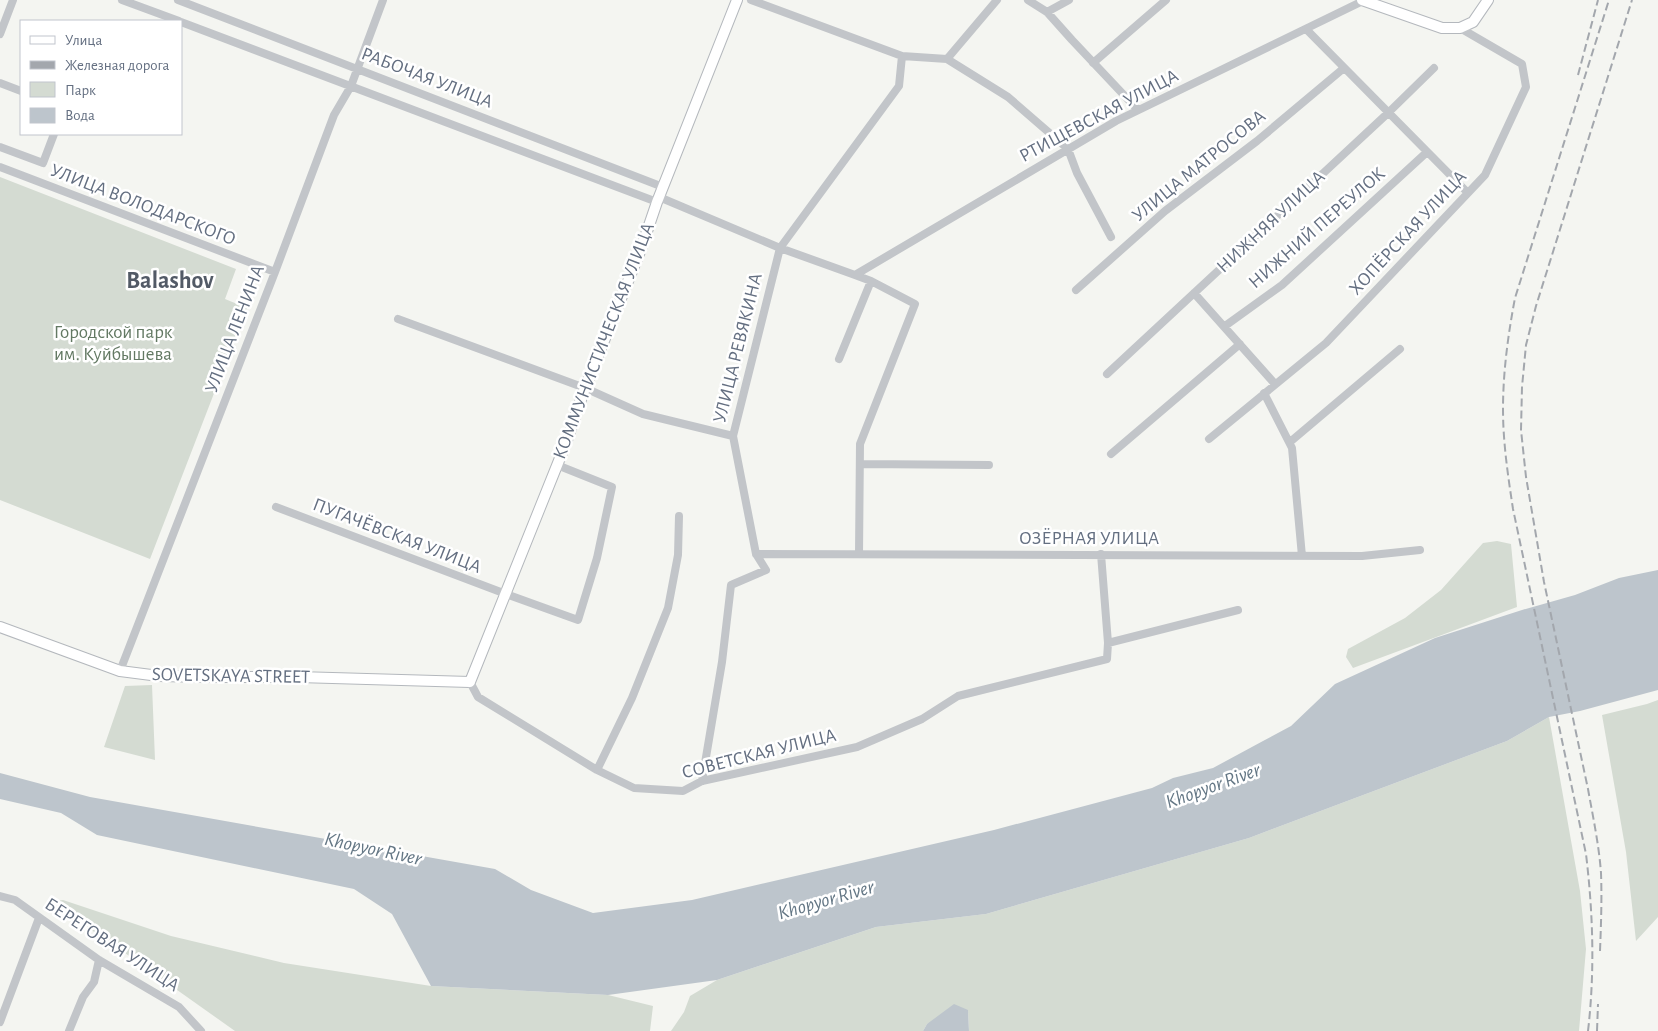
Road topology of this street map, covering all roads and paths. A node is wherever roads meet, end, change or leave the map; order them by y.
1 (13, 0) edge
2 (122, 0) edge
3 (178, 0) edge
4 (383, 0) edge
5 (737, 0) edge
6 (751, 0) edge
7 (997, 0) edge
8 (1028, 0) edge
9 (1068, 0) edge
10 (1166, 0) edge
11 (1364, 0) edge
12 (1488, 0) edge
13 (1047, 12) junction
14 (175, 20) edge
15 (182, 23) edge
16 (1460, 28) junction
17 (1306, 29) junction
18 (0, 34) edge
19 (902, 56) junction
20 (947, 58) junction
21 (1093, 63) junction
22 (357, 68) junction
23 (1344, 68) junction
24 (1434, 68) dead end
25 (0, 83) edge
26 (351, 86) junction
27 (20, 91) edge
28 (1138, 110) junction
29 (1388, 113) junction
30 (54, 135) edge
31 (0, 147) edge
32 (1068, 149) junction
33 (1427, 152) junction
34 (0, 167) edge
35 (1468, 193) junction
36 (660, 195) junction
37 (1111, 237) dead end
38 (780, 248) junction
39 (275, 272) junction
40 (855, 275) junction
41 (871, 281) junction
42 (1076, 290) dead end
43 (1194, 293) junction
44 (398, 319) dead end
45 (1224, 326) junction
46 (1240, 344) junction
47 (1400, 349) dead end
48 (839, 358) dead end
49 (1107, 374) dead end
50 (1275, 384) junction
51 (585, 388) junction
52 (1264, 393) junction
53 (733, 436) junction
54 (1209, 439) dead end
55 (1290, 442) junction
56 (1111, 454) dead end
57 (860, 464) junction
58 (557, 465) junction
59 (989, 465) dead end
60 (276, 507) dead end
61 (679, 516) dead end
62 (1420, 550) dead end
63 (756, 554) junction
64 (859, 554) junction
65 (1101, 554) junction
66 (1302, 556) junction
67 (506, 594) junction
68 (1238, 610) dead end
69 (0, 627) edge
70 (1108, 643) junction
71 (120, 671) junction
72 (470, 682) junction
73 (597, 770) junction
74 (702, 781) junction
75 (0, 896) edge
76 (39, 918) junction
77 (99, 960) junction
78 (0, 1022) edge
79 (69, 1031) edge
80 (201, 1031) edge

1 - 18 street
2 - 14 street, РАБОЧАЯ УЛИЦА
3 - 22 street, РАБОЧАЯ УЛИЦА
4 - 22 street, УЛИЦА ЛЕНИНА
5 - 36 street, КОММУНИСТИЧЕСКАЯ УЛИЦА
6 - 19 street
7 - 20 street
8 - 13 street
9 - 13 street
10 - 21 street
11 - 16 street
11 - 17 street, РТИЩЕВСКАЯ УЛИЦА
12 - 16 street
13 - 21 street
15 - 26 street, РАБОЧАЯ УЛИЦА
16 - 35 street, ХОПЁРСКАЯ УЛИЦА
17 - 23 street
17 - 28 street, РТИЩЕВСКАЯ УЛИЦА
19 - 20 street
19 - 38 street, УЛИЦА РЕВЯКИНА
20 - 32 street
21 - 28 street
22 - 26 street, УЛИЦА ЛЕНИНА
22 - 36 street, РАБОЧАЯ УЛИЦА
23 - 29 street
23 - 42 street, УЛИЦА МАТРОСОВА
24 - 29 street, НИЖНЯЯ УЛИЦА
25 - 27 street
26 - 36 street, РАБОЧАЯ УЛИЦА
26 - 39 street, УЛИЦА ЛЕНИНА
28 - 32 street, РТИЩЕВСКАЯ УЛИЦА
29 - 33 street
29 - 43 street, НИЖНЯЯ УЛИЦА
30 - 31 street
32 - 37 street
32 - 40 street, РТИЩЕВСКАЯ УЛИЦА
33 - 35 street
33 - 45 street, НИЖНИЙ ПЕРЕУЛОК
34 - 39 street, УЛИЦА ВОЛОДАРСКОГО
35 - 50 street, ХОПЁРСКАЯ УЛИЦА
36 - 38 street
36 - 51 street, КОММУНИСТИЧЕСКАЯ УЛИЦА
38 - 40 street
38 - 53 street, УЛИЦА РЕВЯКИНА
39 - 71 street, УЛИЦА ЛЕНИНА
40 - 41 street
41 - 48 street
41 - 57 street
43 - 45 street
43 - 49 street, НИЖНЯЯ УЛИЦА
44 - 51 street
45 - 46 street
46 - 50 street
46 - 56 street
47 - 55 street
50 - 52 street, ХОПЁРСКАЯ УЛИЦА
51 - 53 street
51 - 58 street, КОММУНИСТИЧЕСКАЯ УЛИЦА
52 - 54 street, ХОПЁРСКАЯ УЛИЦА
52 - 55 street
53 - 63 street, УЛИЦА РЕВЯКИНА
55 - 66 street
57 - 59 street
57 - 64 street
58 - 67 street, КОММУНИСТИЧЕСКАЯ УЛИЦА
58 - 67 street, ПУГАЧЁВСКАЯ УЛИЦА
60 - 67 street, ПУГАЧЁВСКАЯ УЛИЦА
61 - 73 street
62 - 66 street, ОЗЁРНАЯ УЛИЦА
63 - 64 street, ОЗЁРНАЯ УЛИЦА
63 - 74 street, УЛИЦА РЕВЯКИНА
64 - 65 street, ОЗЁРНАЯ УЛИЦА
65 - 66 street, ОЗЁРНАЯ УЛИЦА
65 - 70 street
67 - 72 street, КОММУНИСТИЧЕСКАЯ УЛИЦА
68 - 70 street
69 - 71 street, SOVETSKAYA STREET
70 - 74 street, СОВЕТСКАЯ УЛИЦА
71 - 72 street, SOVETSKAYA STREET
72 - 73 street, СОВЕТСКАЯ УЛИЦА
73 - 74 street, СОВЕТСКАЯ УЛИЦА
75 - 76 street, БЕРЕГОВАЯ УЛИЦА
76 - 77 street, БЕРЕГОВАЯ УЛИЦА
76 - 78 street
77 - 79 street
77 - 80 street, БЕРЕГОВАЯ УЛИЦА

